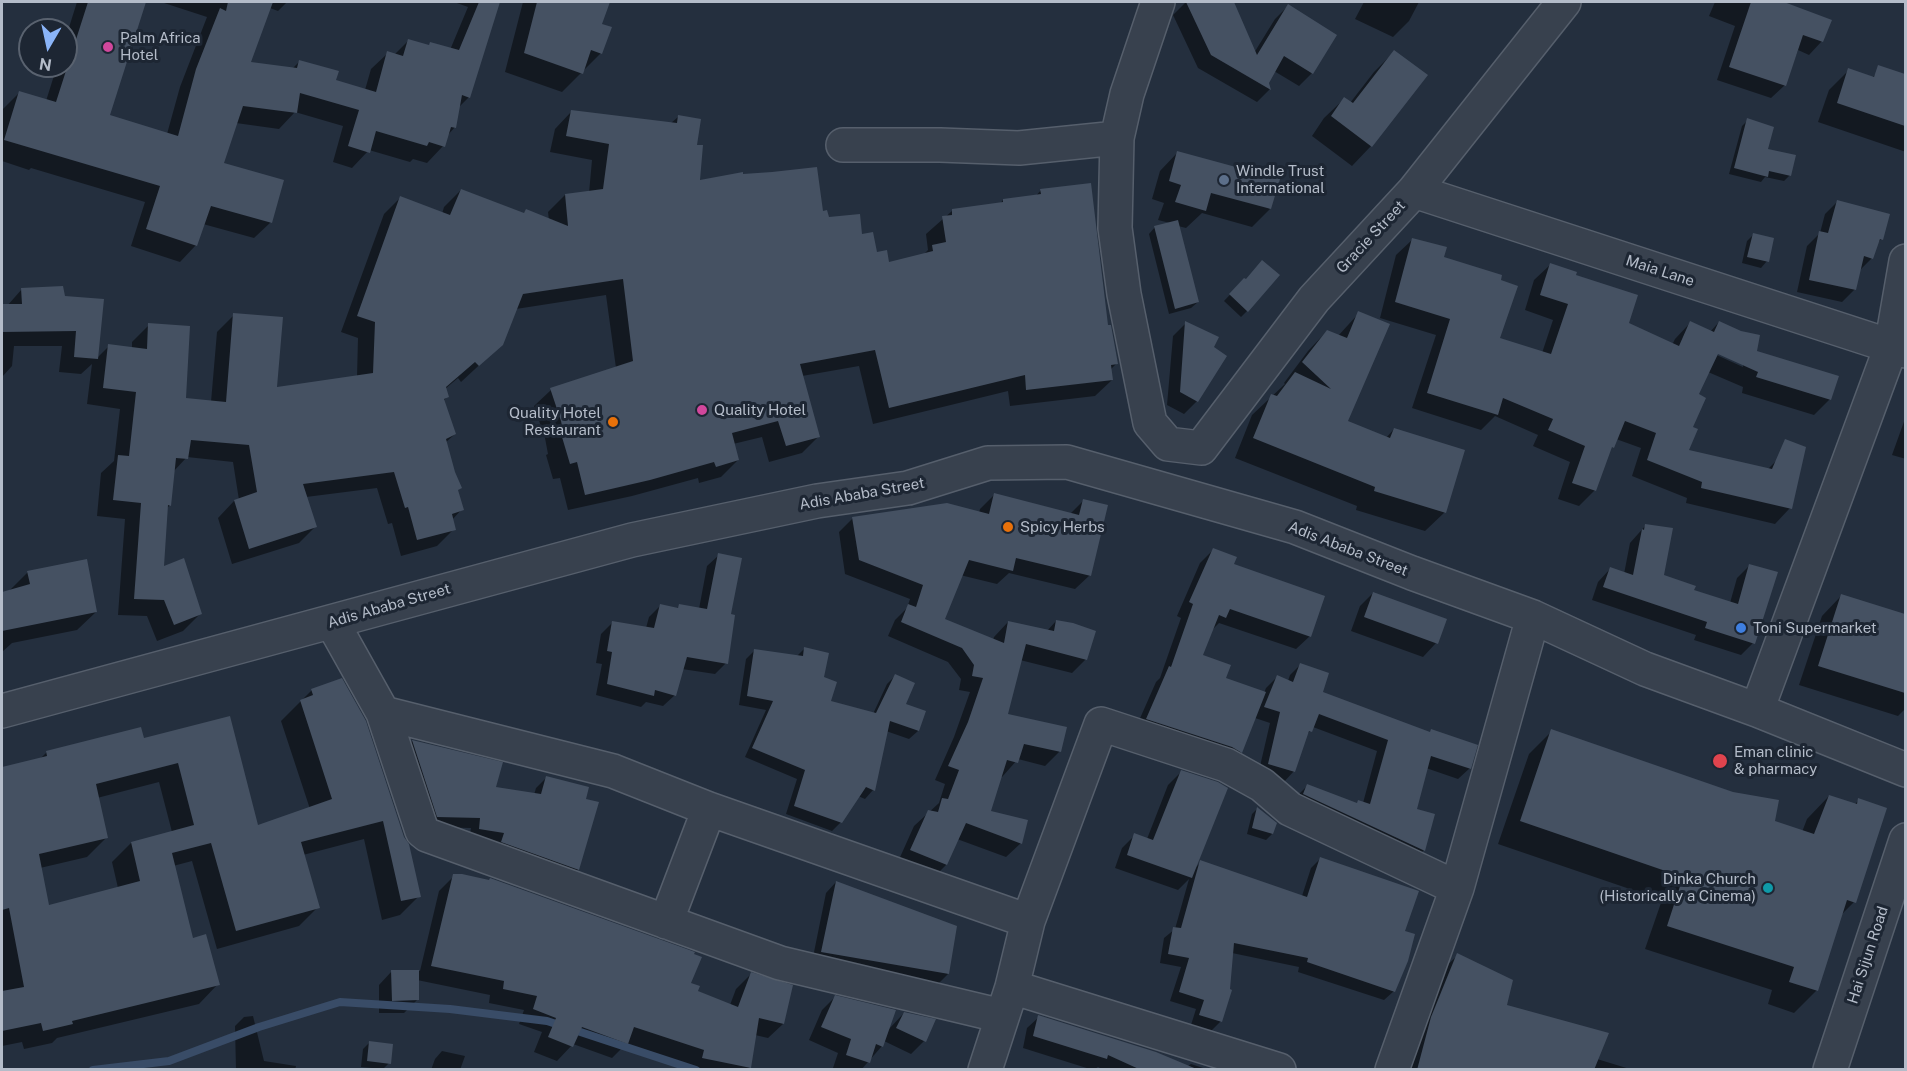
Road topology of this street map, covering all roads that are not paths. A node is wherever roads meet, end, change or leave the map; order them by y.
1 (1158, 2) edge
2 (1564, 2) edge
3 (1117, 138) junction
4 (843, 145) dead end
5 (1414, 191) junction
6 (1905, 261) edge
7 (1898, 349) edge
8 (1201, 448) junction
9 (1175, 493) junction
10 (1533, 617) junction
11 (332, 622) junction
12 (1757, 710) junction
13 (2, 711) edge
14 (383, 713) junction
15 (1905, 770) edge
16 (709, 809) junction
17 (1905, 840) edge
18 (1457, 888) junction
19 (1028, 921) junction
20 (666, 922) junction
21 (1007, 1002) junction
22 (985, 1070) edge
23 (1279, 1070) edge
24 (1392, 1070) edge
25 (1830, 1070) edge

1 - 3 street
2 - 5 street, Gracie Street
3 - 4 street
3 - 8 street
5 - 7 street, Maia Lane
5 - 8 street, Gracie Street
6 - 7 street
7 - 12 street
8 - 9 street, Gracie Street
9 - 10 street, Adis Ababa Street
9 - 11 street, Adis Ababa Street
10 - 12 street, Adis Ababa Street
10 - 18 street
11 - 13 street, Adis Ababa Street
11 - 14 street
12 - 15 street, Adis Ababa Street
14 - 16 street
14 - 20 street
16 - 19 street
16 - 20 street
17 - 25 street, Hai Sijun Road
18 - 19 street
18 - 24 street
19 - 21 street
20 - 21 street
21 - 22 street
21 - 23 street

